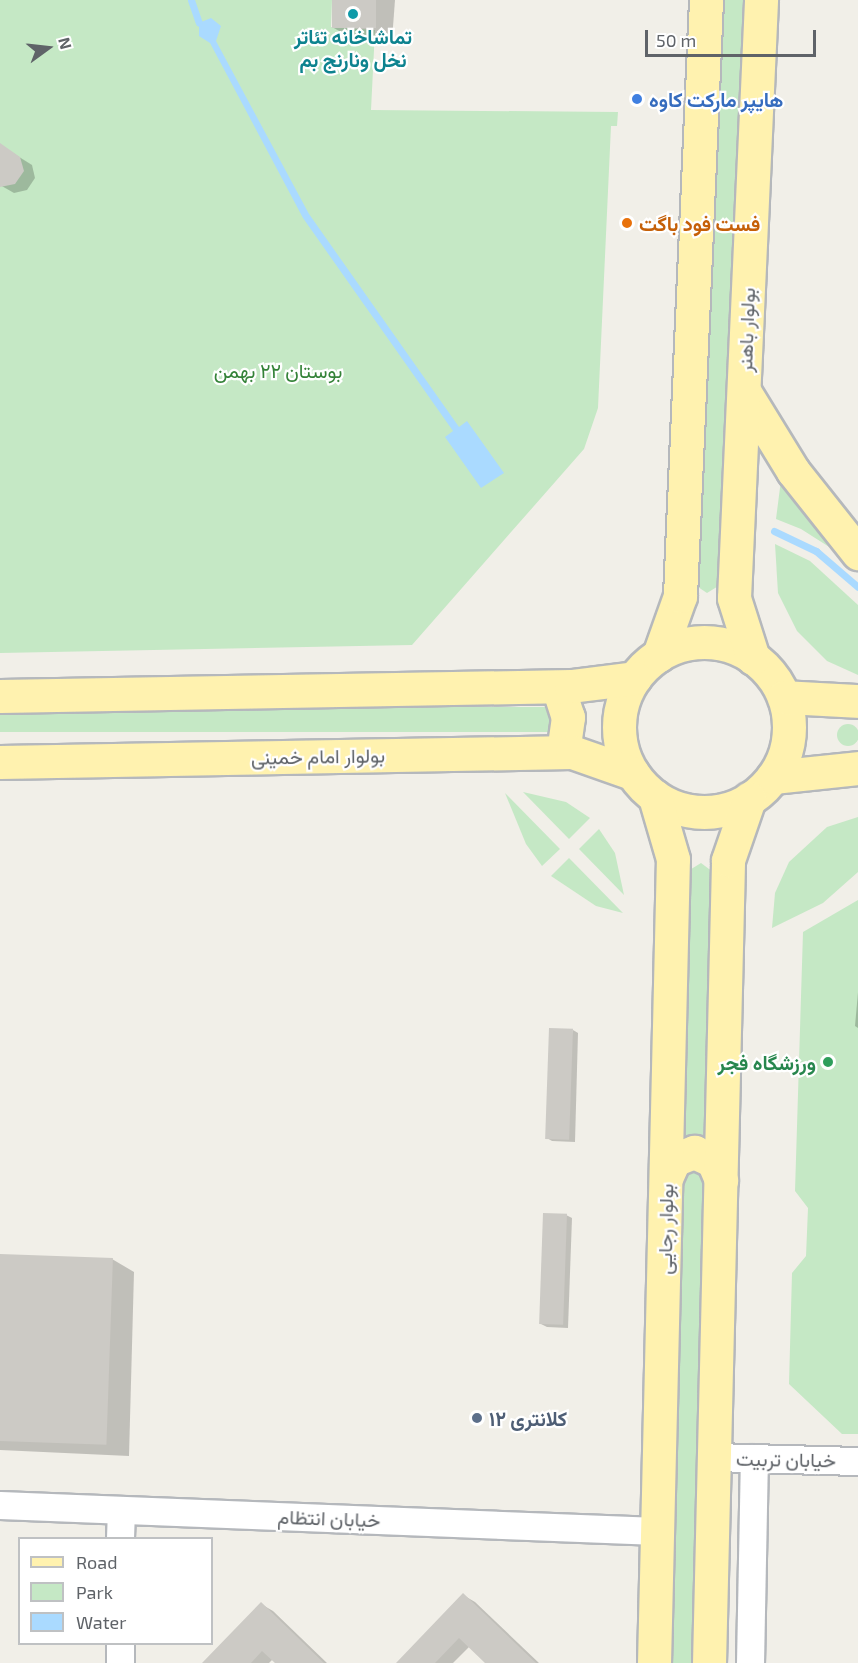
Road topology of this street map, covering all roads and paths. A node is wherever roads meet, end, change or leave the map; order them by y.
1 (706, 0) edge
2 (760, 0) edge
3 (744, 390) junction
4 (858, 553) edge
5 (659, 655) junction
6 (753, 658) junction
7 (635, 678) junction
8 (558, 687) junction
9 (0, 696) edge
10 (783, 697) junction
11 (858, 701) edge
12 (563, 752) junction
13 (0, 762) edge
14 (858, 768) edge
15 (632, 773) junction
16 (773, 777) junction
17 (655, 797) junction
18 (749, 799) junction
19 (666, 1178) junction
20 (720, 1179) junction
21 (714, 1457) junction
22 (754, 1458) junction
23 (858, 1461) edge
24 (0, 1505) edge
25 (121, 1510) junction
26 (657, 1531) junction
27 (120, 1537) edge
28 (120, 1645) edge
29 (120, 1663) edge
30 (654, 1663) edge
31 (709, 1663) edge
32 (750, 1663) edge

1 - 5 main road
2 - 3 main road, بولوار باهنر
3 - 4 main road
3 - 6 main road, بولوار باهنر
5 - 6 main road
5 - 7 main road
6 - 10 main road
7 - 8 main road
7 - 15 main road
8 - 9 main road
8 - 12 main road
10 - 11 main road
10 - 16 main road
12 - 13 main road, بولوار امام خمینی
12 - 15 main road, بولوار امام خمینی
14 - 16 main road
15 - 17 main road
16 - 18 main road
17 - 18 main road
17 - 19 main road, بولوار رجایی
18 - 20 main road
19 - 20 main road
19 - 26 main road, بولوار رجایی
20 - 21 main road
21 - 22 street, خیابان تربیت
21 - 31 main road
22 - 23 street, خیابان تربیت
22 - 32 street
24 - 25 street, خیابان انتظام
25 - 26 street, خیابان انتظام
25 - 27 street
26 - 30 main road, بولوار رجایی
28 - 29 street

